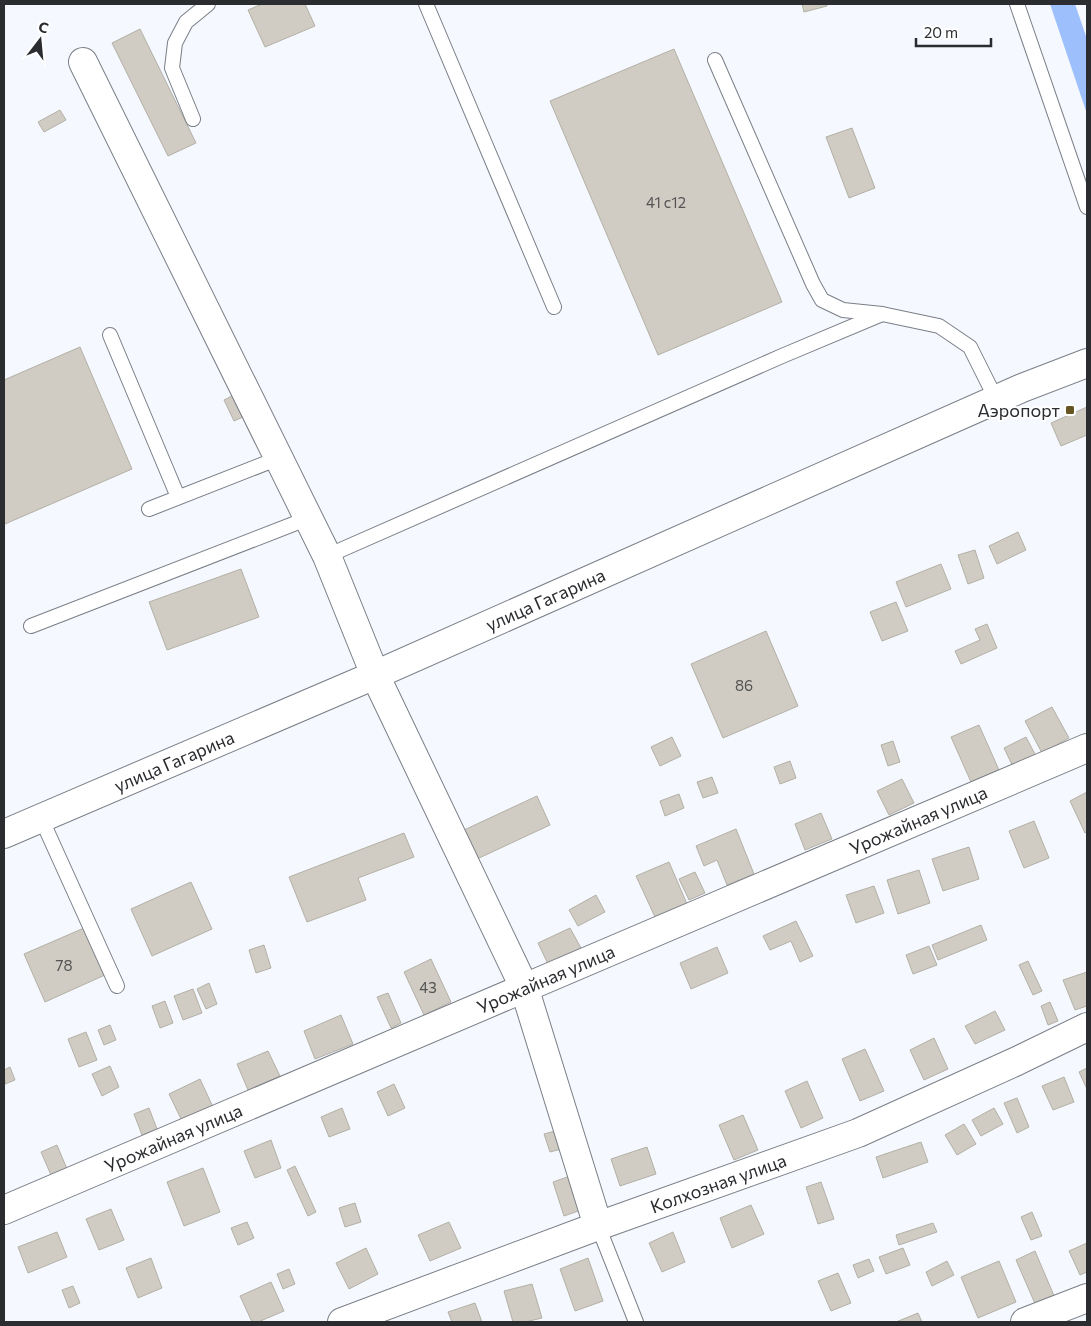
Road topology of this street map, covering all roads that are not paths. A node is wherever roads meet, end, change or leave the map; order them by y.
1 (208, 4) edge
2 (426, 4) edge
3 (1017, 4) edge
4 (715, 60) dead end
5 (83, 62) dead end
6 (193, 119) dead end
7 (1087, 207) edge
8 (554, 307) dead end
9 (882, 314) junction
10 (110, 335) dead end
11 (1087, 363) edge
12 (996, 399) junction
13 (279, 458) junction
14 (178, 497) junction
15 (149, 509) dead end
16 (309, 518) junction
17 (328, 556) junction
18 (31, 626) dead end
19 (375, 675) junction
20 (1087, 748) edge
21 (41, 818) junction
22 (4, 834) edge
23 (117, 986) dead end
24 (524, 987) junction
25 (1087, 1027) edge
26 (4, 1210) edge
27 (598, 1226) junction
28 (1087, 1298) edge
29 (342, 1322) edge
30 (636, 1322) edge
31 (1024, 1322) edge

1 - 6 lane
2 - 8 lane
3 - 7 lane
4 - 9 lane
5 - 13 street
9 - 12 lane
9 - 17 lane
10 - 14 lane
11 - 12 street, улица Гагарина
12 - 19 street, улица Гагарина
13 - 14 lane
13 - 16 street
14 - 15 lane
16 - 17 street
16 - 18 lane
17 - 19 street
19 - 21 street, улица Гагарина
19 - 24 street
20 - 24 street, Урожайная улица
21 - 22 street, улица Гагарина
21 - 23 lane
24 - 26 street, Урожайная улица
24 - 27 street
25 - 27 street, Колхозная улица
27 - 29 street, Колхозная улица
27 - 30 lane
28 - 31 street

